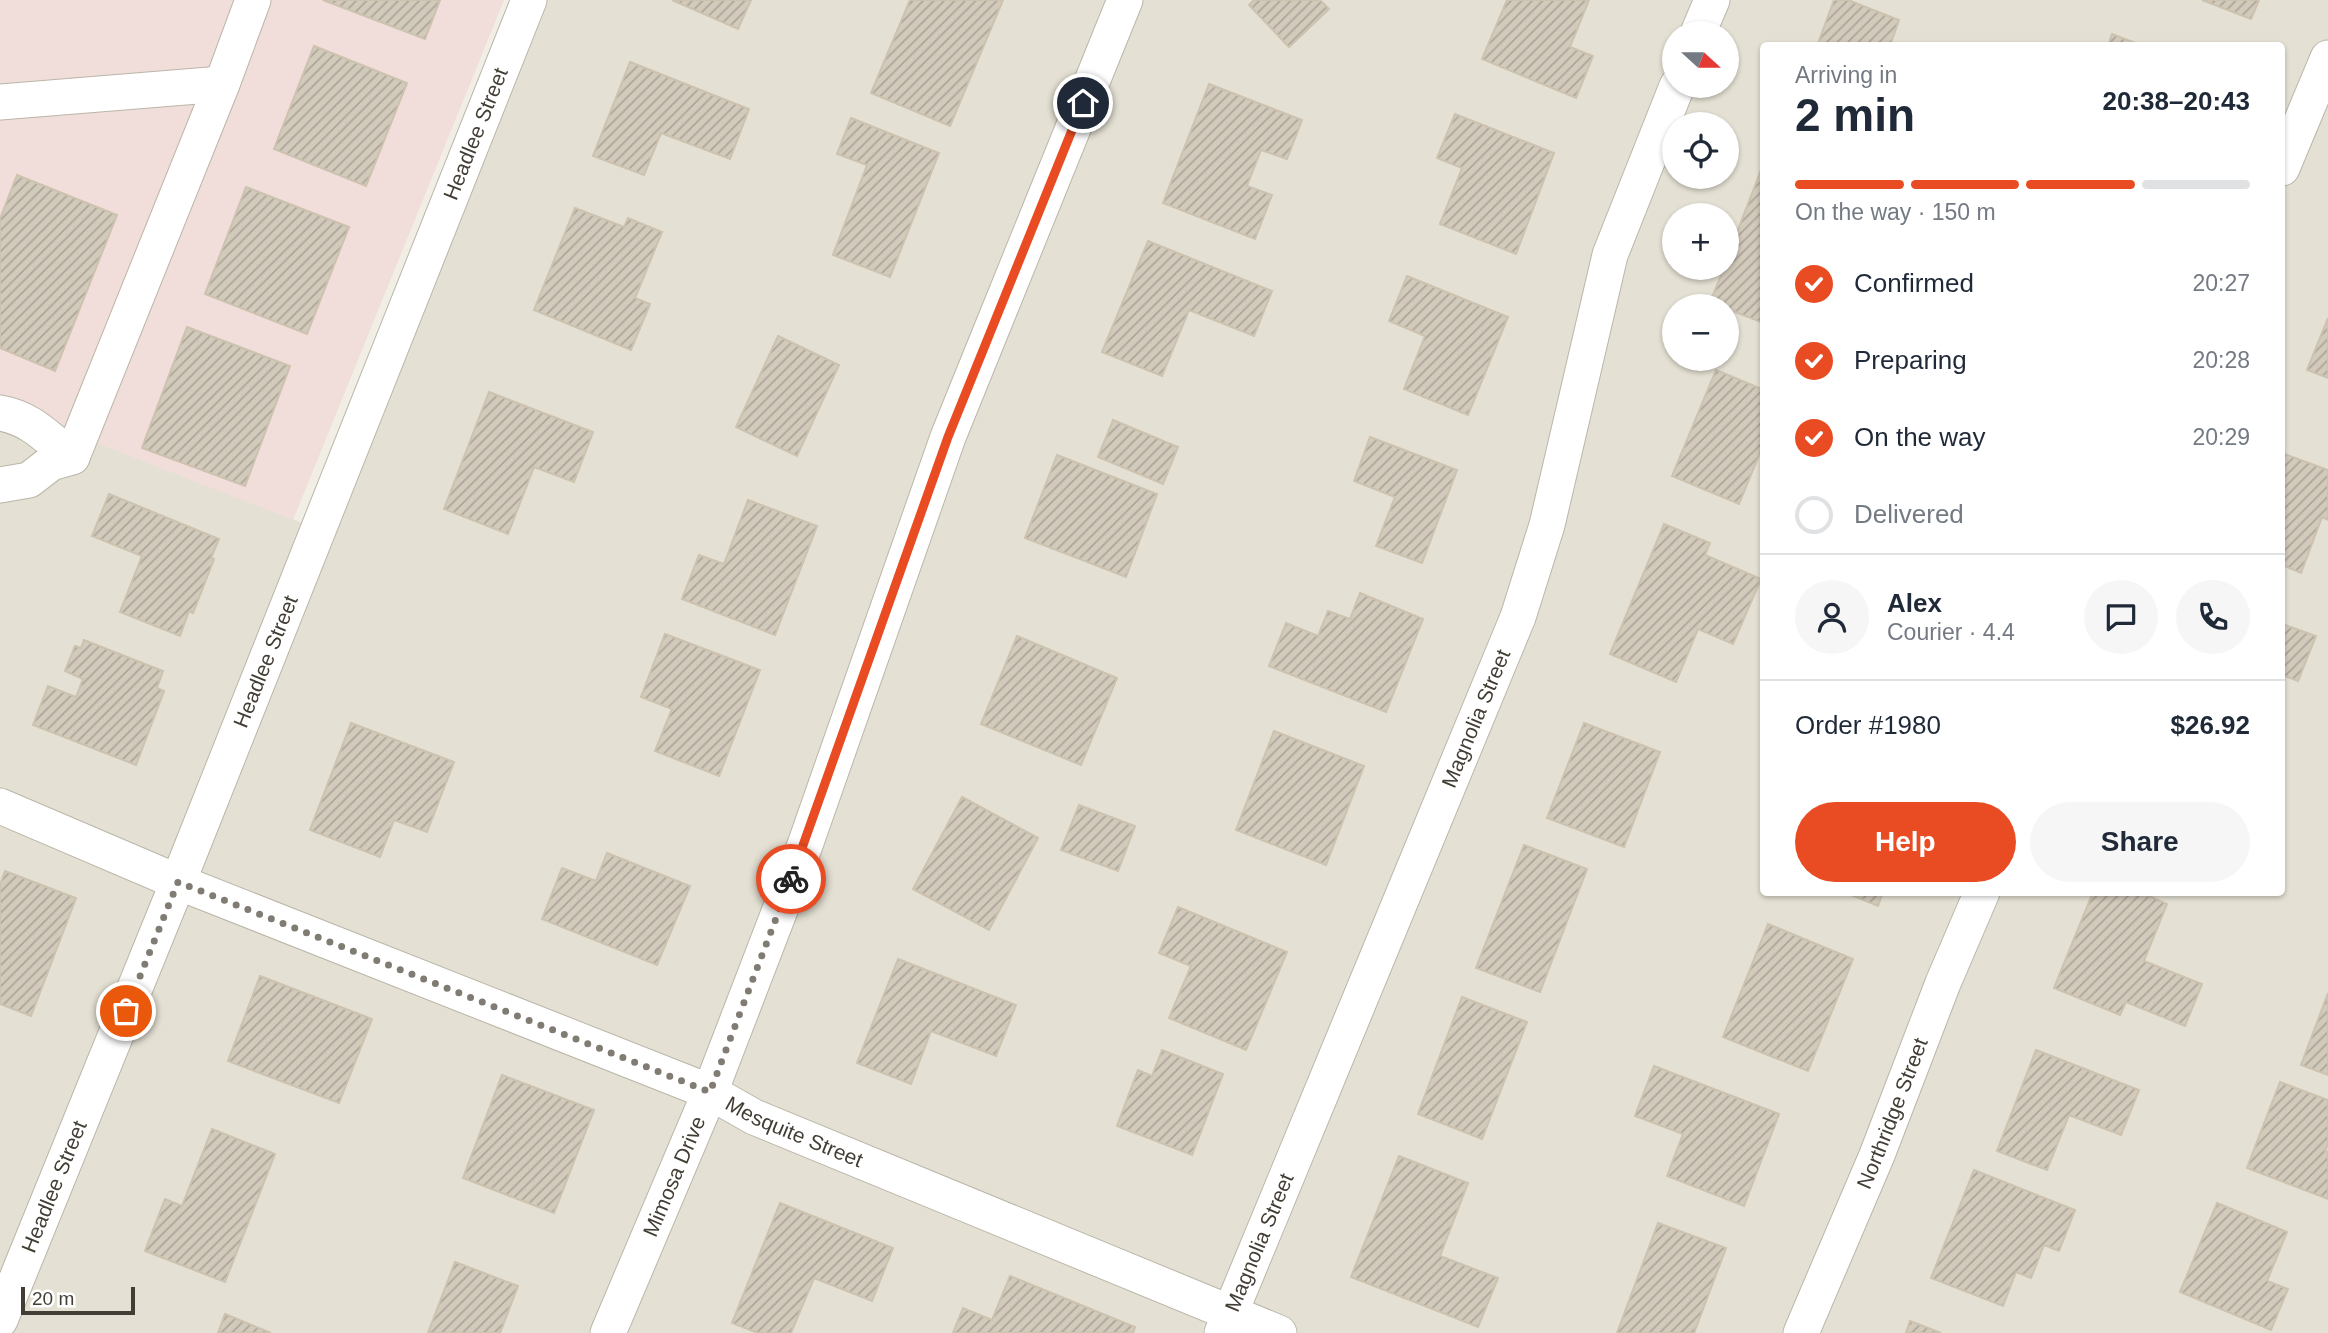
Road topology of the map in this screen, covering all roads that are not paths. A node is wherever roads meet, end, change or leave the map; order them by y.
1 (253, 0) edge
2 (528, 0) edge
3 (1125, 0) edge
4 (1712, 0) edge
5 (1703, 21) edge
6 (2328, 58) edge
7 (222, 84) junction
8 (1672, 98) edge
9 (0, 102) edge
10 (2285, 161) edge
11 (0, 413) edge
12 (72, 457) junction
13 (0, 485) edge
14 (0, 806) edge
15 (178, 882) junction
16 (1980, 896) edge
17 (710, 1092) junction
18 (0, 1320) edge
19 (1226, 1324) edge
20 (608, 1333) edge
21 (1279, 1333) edge
22 (1801, 1333) edge

1 - 7 street
2 - 15 street, Headlee Street
3 - 17 street, Mimosa Drive
4 - 5 street
6 - 10 street
7 - 9 street
7 - 12 street
8 - 19 street, Magnolia Street
11 - 12 street
12 - 13 street
14 - 15 street, Mesquite Street
15 - 17 street, Mesquite Street
15 - 18 street, Headlee Street
16 - 22 street, Northridge Street
17 - 19 street, Mesquite Street
17 - 20 street, Mimosa Drive
19 - 21 street, Mesquite Street

